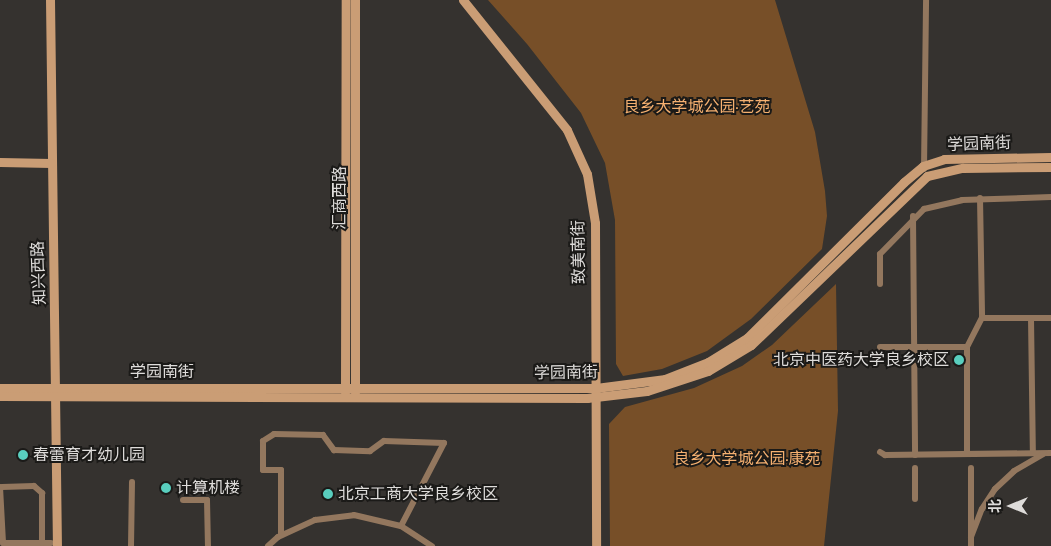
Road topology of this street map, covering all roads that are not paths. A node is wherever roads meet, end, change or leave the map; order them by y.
1 (50, 0) edge
2 (346, 0) edge
3 (355, 0) edge
4 (462, 0) edge
5 (926, 0) edge
6 (1051, 157) edge
7 (0, 162) edge
8 (51, 163) junction
9 (923, 166) junction
10 (1051, 168) edge
11 (927, 176) junction
12 (1051, 197) edge
13 (980, 198) junction
14 (913, 216) junction
15 (880, 284) dead end
16 (982, 318) junction
17 (1031, 318) junction
18 (1051, 318) edge
19 (880, 347) dead end
20 (914, 347) junction
21 (967, 347) junction
22 (0, 388) edge
23 (57, 392) junction
24 (345, 392) junction
25 (355, 392) junction
26 (596, 393) junction
27 (0, 396) edge
28 (880, 452) dead end
29 (1033, 453) junction
30 (1048, 453) edge
31 (967, 454) junction
32 (915, 455) junction
33 (915, 468) dead end
34 (971, 468) dead end
35 (132, 482) dead end
36 (1, 487) edge
37 (915, 499) dead end
38 (183, 500) dead end
39 (401, 526) junction
40 (281, 535) junction
41 (971, 537) junction
42 (40, 544) edge
43 (3, 545) edge
44 (54, 545) edge
45 (131, 546) edge
46 (208, 546) edge
47 (268, 546) edge
48 (432, 546) edge
49 (596, 546) edge
50 (971, 546) edge

1 - 8 street, 知兴西路
2 - 24 street, 汇商西路
3 - 25 street, 汇商西路
4 - 26 street, 致美南街
5 - 9 street
6 - 9 street, 学园南街
7 - 8 street
8 - 23 street, 知兴西路
9 - 11 street
9 - 26 street, 学园南街
10 - 11 street, 学园南街
11 - 26 street, 学园南街
12 - 13 street
13 - 14 street
13 - 16 street
14 - 15 street
14 - 20 street
16 - 17 street
16 - 21 street
17 - 18 street
17 - 29 street
19 - 20 street
20 - 21 street
20 - 32 street
21 - 31 street
22 - 23 street, 学园南街
23 - 24 street, 学园南街
23 - 27 street, 学园南街
23 - 44 street, 知兴西路
24 - 25 street, 学园南街
25 - 26 street, 学园南街
26 - 49 street, 致美南街
28 - 32 street
29 - 30 street
29 - 31 street
30 - 41 street
31 - 32 street
33 - 37 street
34 - 41 street
35 - 45 street
36 - 42 street
36 - 43 street
38 - 46 street
39 - 40 street
39 - 40 street
39 - 48 street
40 - 47 street
41 - 50 street
42 - 43 street
42 - 44 street

